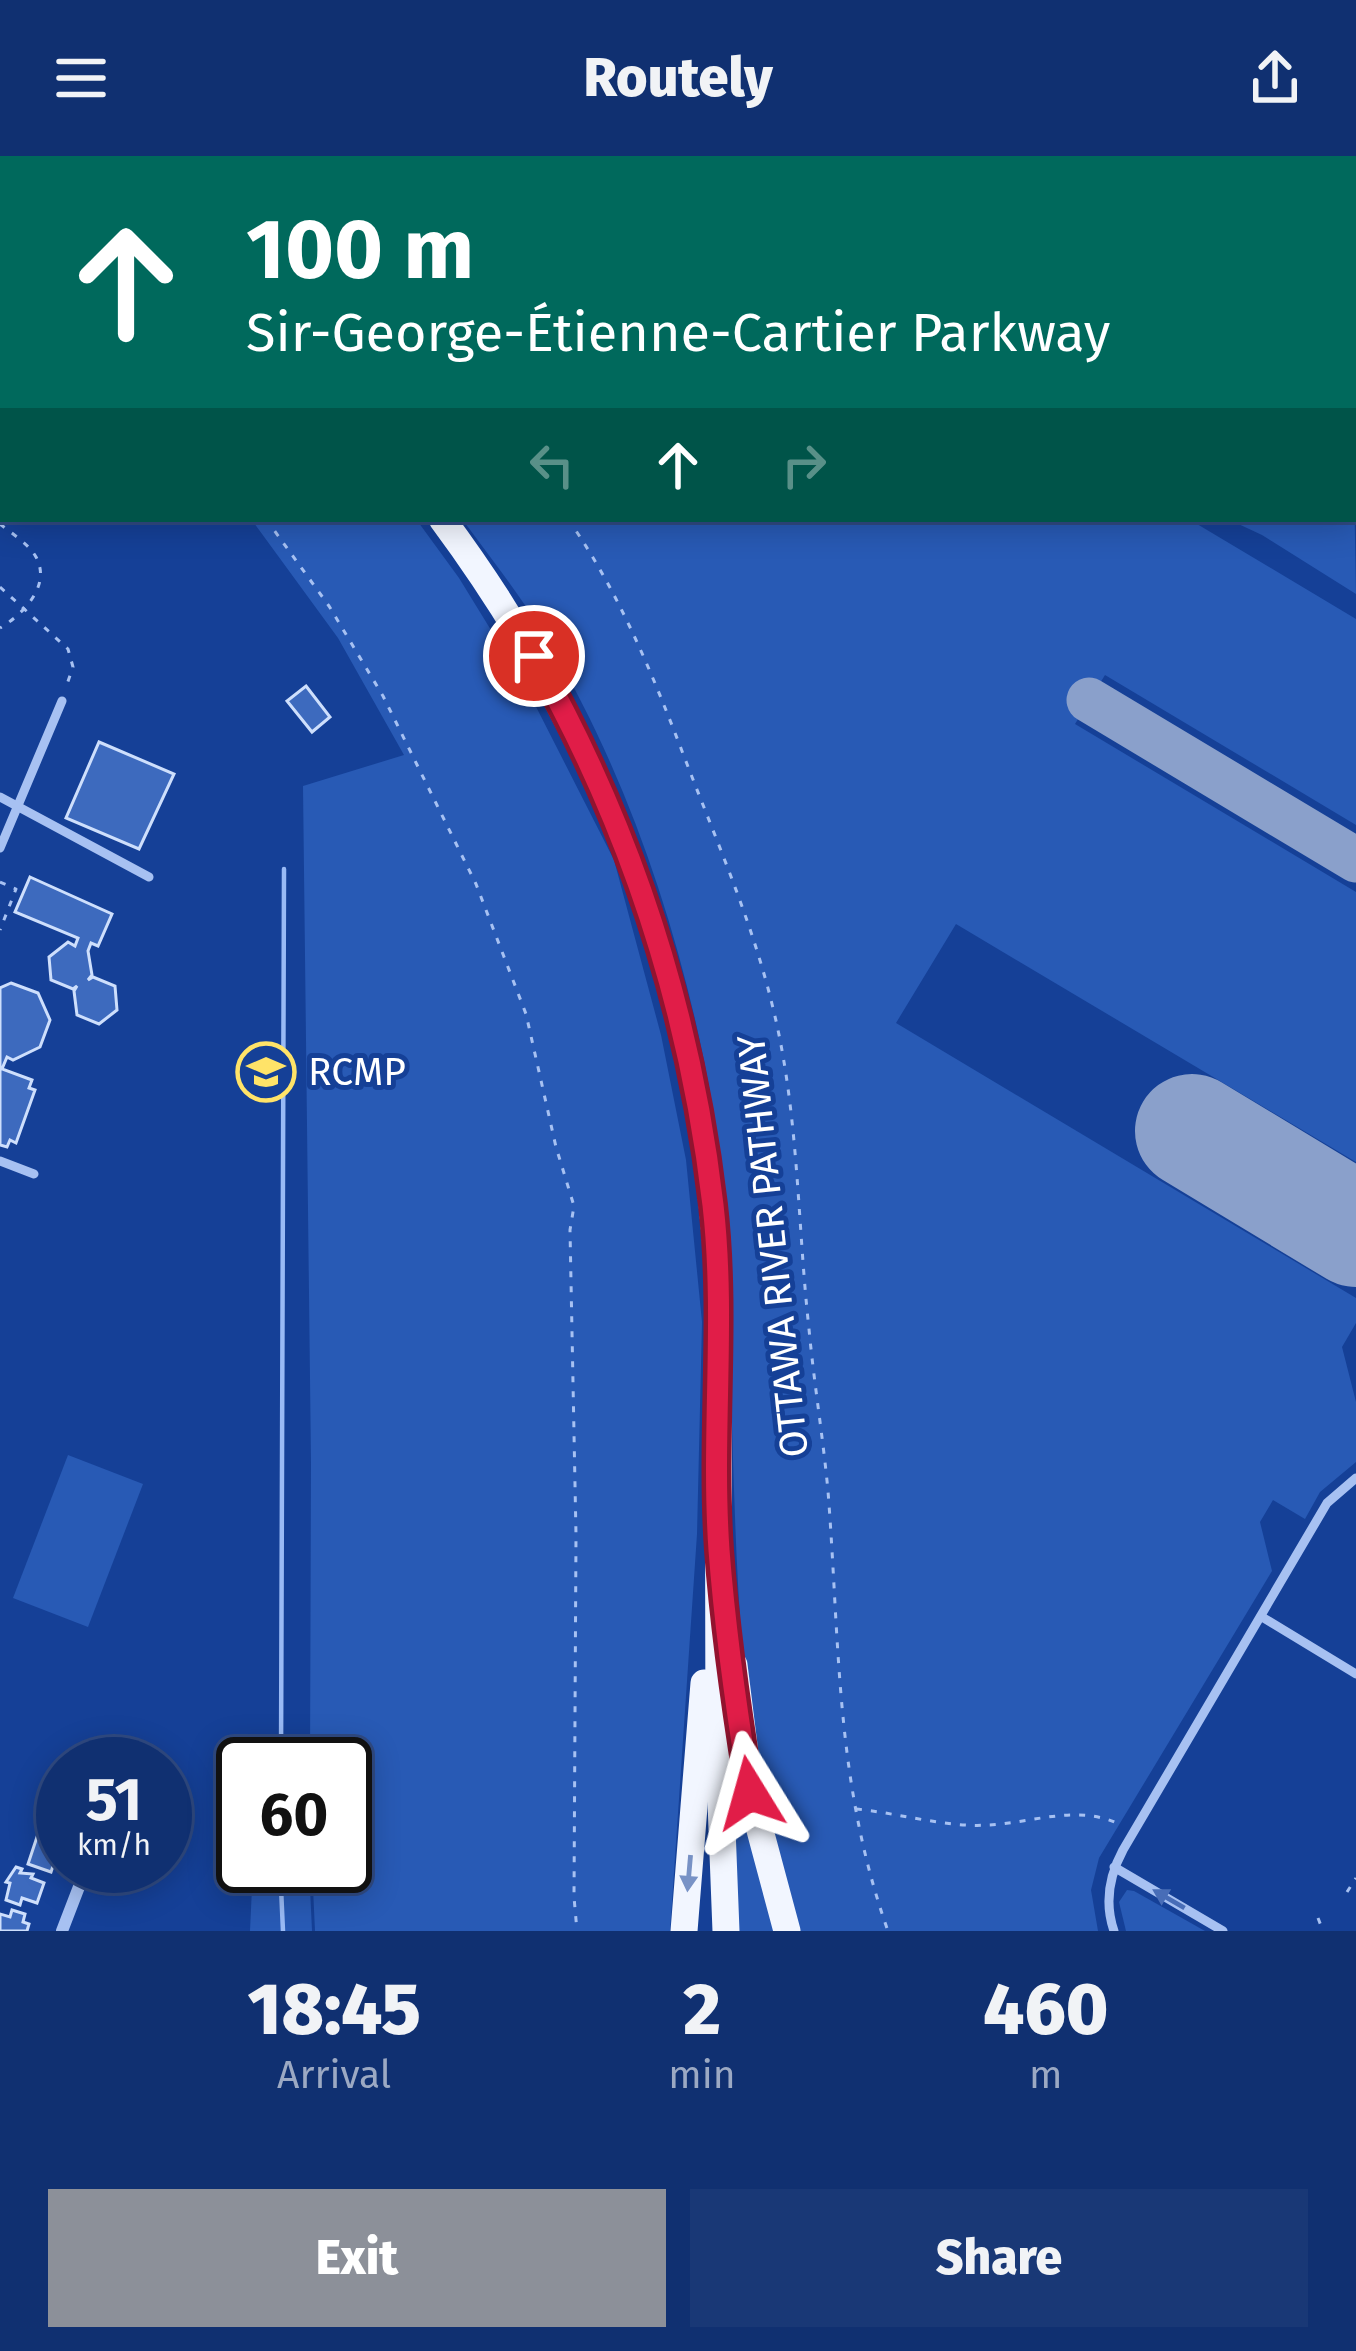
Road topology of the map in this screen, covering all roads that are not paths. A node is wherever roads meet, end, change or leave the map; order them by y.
1 (444, 522) edge
2 (62, 700) road end
3 (0, 797) edge
4 (16, 807) junction
5 (0, 848) edge
6 (149, 878) dead end
7 (0, 1161) edge
8 (34, 1174) dead end
9 (1356, 1478) edge
10 (719, 1547) junction
11 (1262, 1617) junction
12 (1356, 1674) edge
13 (1114, 1867) junction
14 (77, 1893) edge
15 (62, 1931) edge
16 (684, 1931) edge
17 (726, 1931) edge
18 (788, 1931) edge
19 (1114, 1931) edge
20 (1223, 1931) edge

1 - 10 main road
2 - 4 lane
3 - 4 lane
4 - 5 lane
4 - 6 lane
7 - 8 lane
9 - 11 lane
10 -> 16 main road
10 - 17 main road
10 - 18 main road
11 - 12 lane
11 - 13 lane
13 - 19 lane
20 -> 13 lane
14 - 15 street

